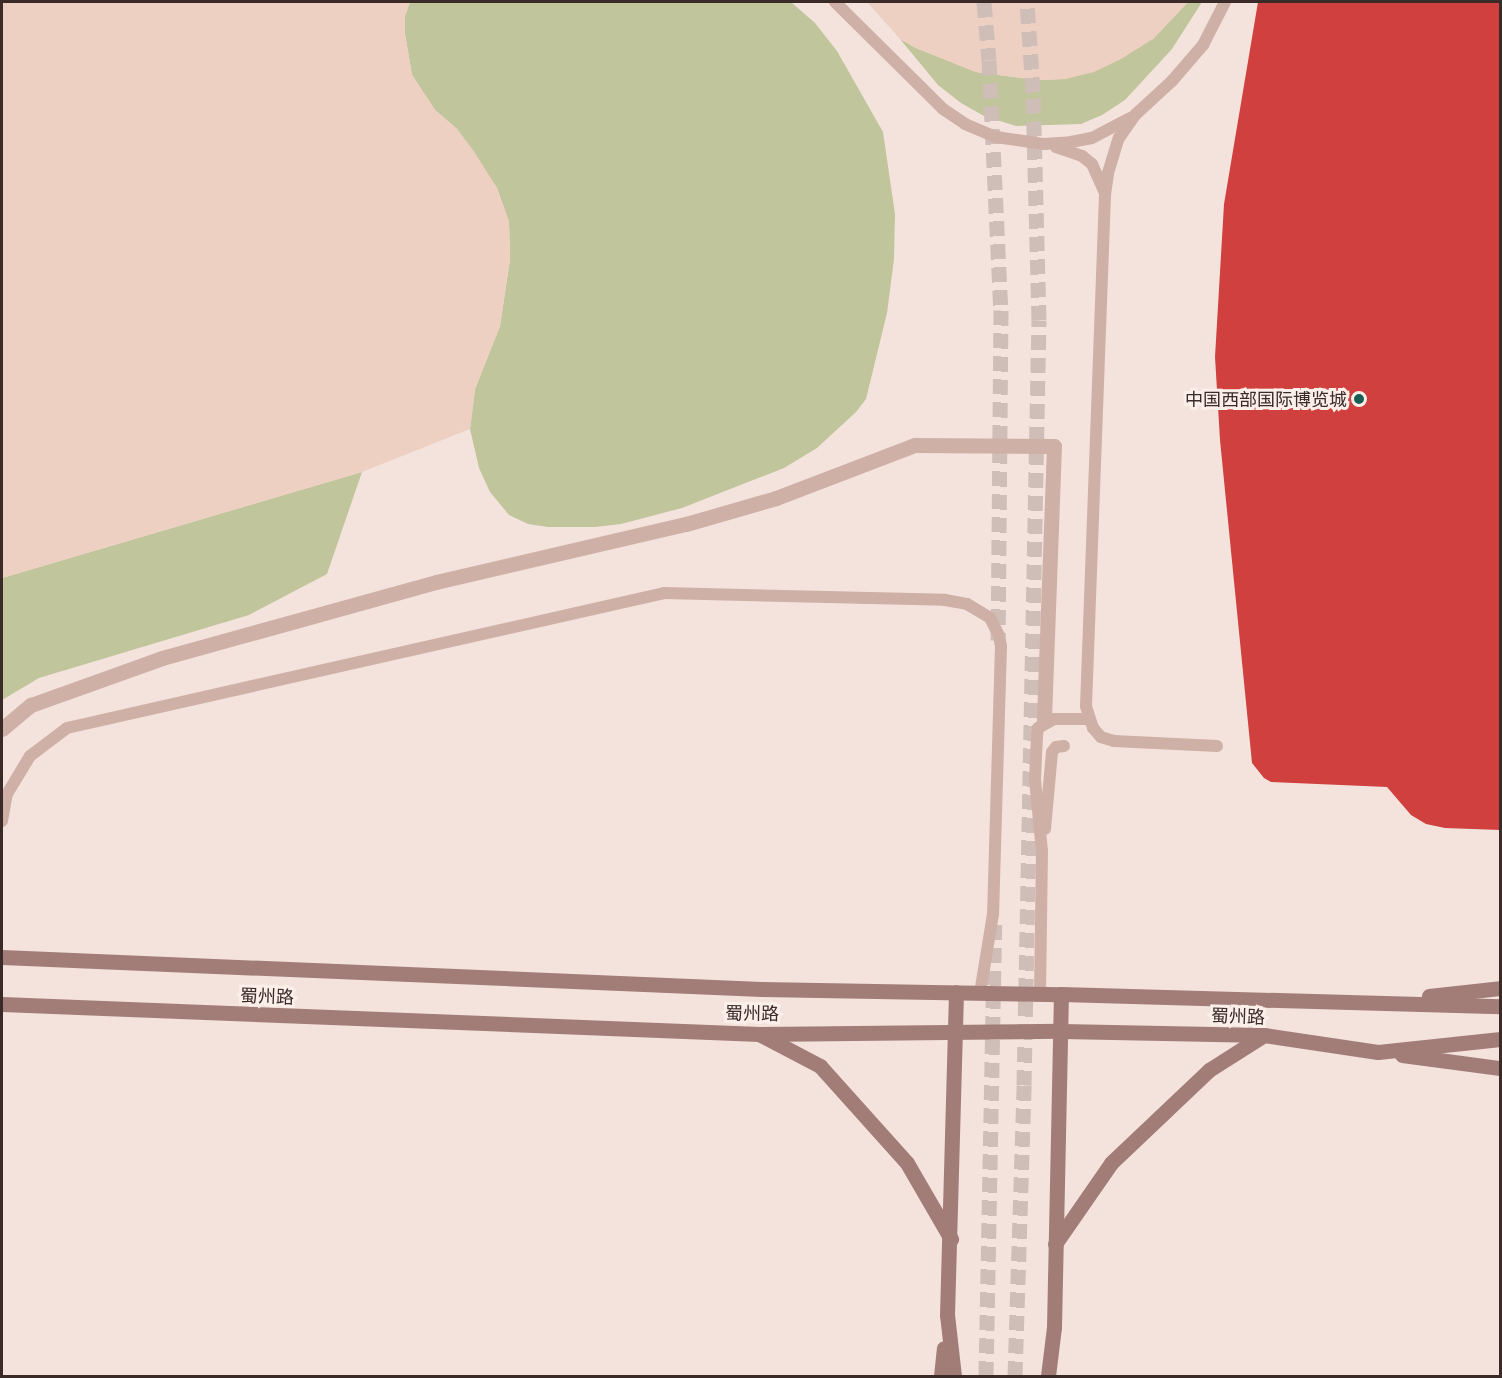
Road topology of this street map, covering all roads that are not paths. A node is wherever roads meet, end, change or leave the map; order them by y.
1 (836, 2) edge
2 (1225, 2) edge
3 (1136, 115) junction
4 (1044, 144) junction
5 (1105, 195) junction
6 (1088, 719) junction
7 (1044, 722) junction
8 (2, 729) edge
9 (1064, 746) dead end
10 (1217, 746) dead end
11 (2, 821) edge
12 (1042, 851) junction
13 (2, 957) edge
14 (1500, 988) edge
15 (956, 992) junction
16 (980, 993) junction
17 (1040, 994) junction
18 (1061, 994) junction
19 (1369, 1002) junction
20 (2, 1004) edge
21 (1500, 1006) edge
22 (1061, 1031) junction
23 (759, 1034) junction
24 (955, 1034) junction
25 (1264, 1035) junction
26 (1500, 1039) edge
27 (1378, 1052) junction
28 (1500, 1068) edge
29 (951, 1240) junction
30 (1055, 1244) junction
31 (947, 1315) junction
32 (1054, 1327) junction
33 (941, 1377) edge
34 (954, 1377) edge
35 (1048, 1377) edge
36 (1057, 1377) edge

1 - 4 lane
2 - 3 lane
3 - 4 lane
3 - 5 lane
4 - 5 lane
5 - 6 lane
6 - 7 lane
6 - 10 lane
7 - 8 street
7 - 12 lane
9 - 12 lane
11 - 16 lane
12 - 17 lane
13 - 15 main road, 蜀州路
14 - 19 main road
15 - 16 main road, 蜀州路
15 - 24 main road
16 - 17 main road, 蜀州路
17 - 18 main road, 蜀州路
18 - 19 main road, 蜀州路
18 - 22 main road
19 - 21 main road, 蜀州路
20 - 23 main road, 蜀州路
22 - 24 main road, 蜀州路
22 - 25 main road, 蜀州路
22 - 30 main road
23 - 24 main road, 蜀州路
23 - 29 main road
24 - 29 main road
25 - 27 main road, 蜀州路
25 - 30 main road
26 - 27 main road, 蜀州路
27 - 28 main road
29 - 31 main road
30 - 32 main road
31 - 33 main road
31 - 34 main road
32 - 35 main road
32 - 36 main road

